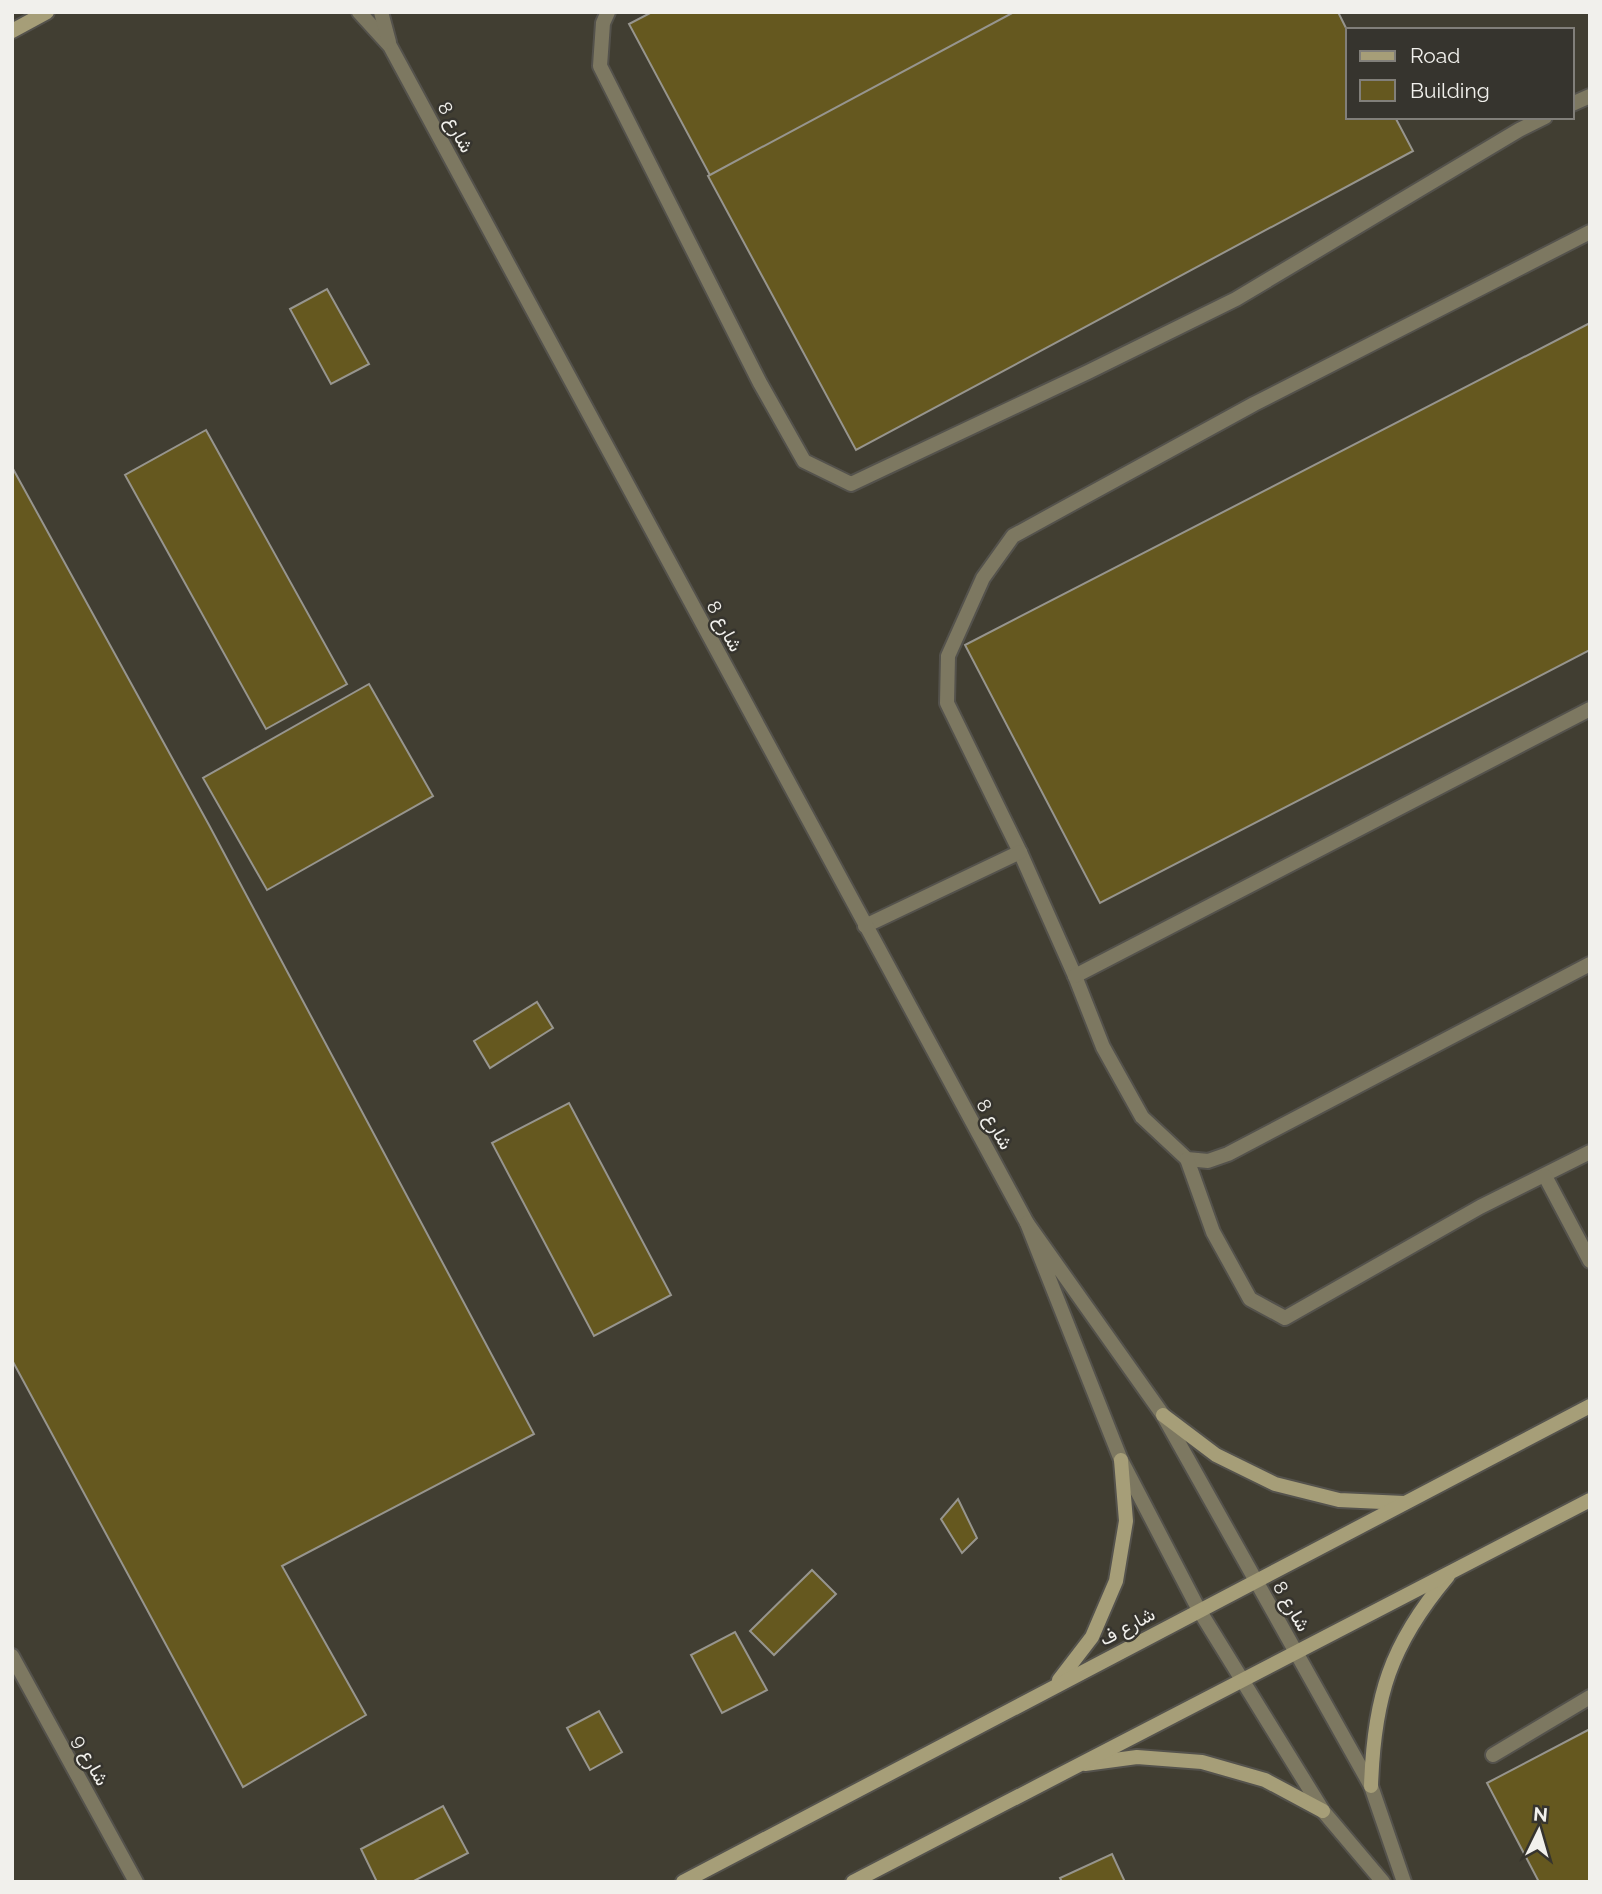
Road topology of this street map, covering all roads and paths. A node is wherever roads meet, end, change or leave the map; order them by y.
1 (47, 12) edge
2 (359, 12) edge
3 (381, 12) edge
4 (608, 12) edge
5 (12, 31) edge
6 (390, 46) junction
7 (1590, 96) edge
8 (1574, 103) edge
9 (1541, 119) edge
10 (1590, 232) edge
11 (1590, 709) edge
12 (1020, 852) junction
13 (864, 926) junction
14 (1590, 964) edge
15 (1075, 976) junction
16 (1590, 1152) edge
17 (1188, 1159) junction
18 (1545, 1176) junction
19 (1027, 1223) junction
20 (1590, 1261) edge
21 (1590, 1406) edge
22 (1163, 1415) junction
23 (1122, 1461) junction
24 (1590, 1500) edge
25 (1405, 1503) junction
26 (1454, 1570) junction
27 (1256, 1581) junction
28 (1199, 1610) junction
29 (1297, 1652) junction
30 (12, 1656) edge
31 (1242, 1681) junction
32 (1055, 1686) junction
33 (1590, 1697) edge
34 (1493, 1755) dead end
35 (1073, 1766) junction
36 (1371, 1786) junction
37 (1323, 1811) junction
38 (136, 1882) edge
39 (683, 1882) edge
40 (853, 1882) edge
41 (1383, 1882) edge
42 (1404, 1882) edge

1 - 5 street
2 - 6 street, شارع 8
3 - 6 street, شارع 8
4 - 9 street
6 - 13 street, شارع 8
7 - 8 street
10 - 12 street
11 - 15 street
12 - 13 street
12 - 15 street
13 - 19 street, شارع 8
14 - 17 street
15 - 17 street
16 - 18 street
17 - 18 street
18 - 20 street
19 - 22 street, شارع 8
19 - 23 street, شارع 8
21 - 25 street, شارع ف
22 - 25 street
22 - 27 street, شارع 8
23 - 28 street, شارع 8
23 - 32 street
24 - 26 street
25 - 27 street, شارع ف
26 - 29 street
26 - 36 street
27 - 28 street, شارع ف
27 - 29 street, شارع 8
28 - 31 street, شارع 8
28 - 32 street, شارع ف
29 - 31 street
29 - 36 street, شارع 8
30 - 38 street, شارع 9
31 - 35 street
31 - 37 street, شارع 8
32 - 39 street, شارع ف
33 - 34 street
35 - 37 street
35 - 40 street
36 - 42 street, شارع 8
37 - 41 street, شارع 8

